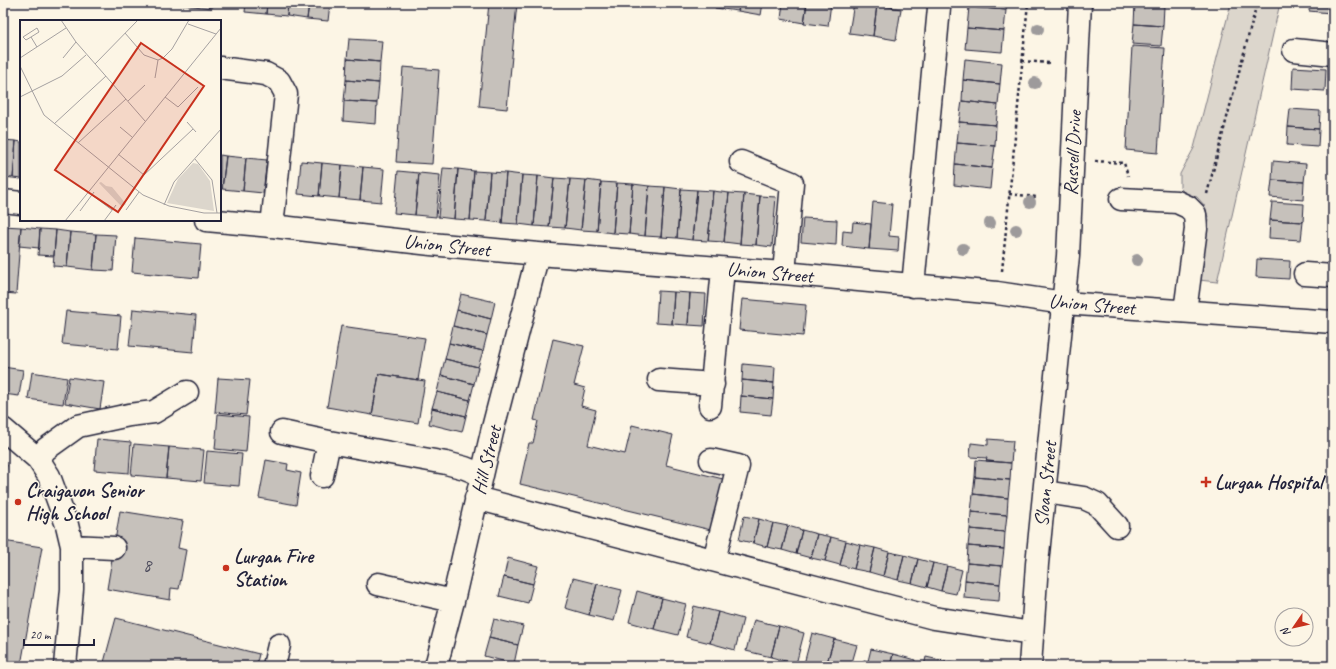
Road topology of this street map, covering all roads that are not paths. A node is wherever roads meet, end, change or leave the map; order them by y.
1 (938, 3) edge
2 (1080, 3) edge
3 (1294, 50) dead end
4 (1333, 54) edge
5 (221, 68) edge
6 (742, 162) dead end
7 (1121, 199) dead end
8 (3, 201) edge
9 (20, 203) edge
10 (217, 221) edge
11 (272, 226) junction
12 (538, 254) junction
13 (723, 269) junction
14 (784, 273) junction
15 (1305, 274) dead end
16 (1333, 276) edge
17 (912, 286) junction
18 (1064, 303) junction
19 (1185, 311) junction
20 (1333, 322) edge
21 (659, 380) dead end
22 (712, 384) junction
23 (187, 392) dead end
24 (710, 406) dead end
25 (3, 429) edge
26 (282, 432) dead end
27 (328, 442) junction
28 (38, 459) junction
29 (711, 460) dead end
30 (482, 475) junction
31 (322, 476) dead end
32 (1045, 492) junction
33 (476, 498) junction
34 (1117, 526) dead end
35 (72, 546) junction
36 (114, 548) dead end
37 (714, 560) junction
38 (378, 584) dead end
39 (453, 601) junction
40 (1032, 633) junction
41 (279, 645) dead end
42 (65, 666) edge
43 (274, 666) edge
44 (436, 666) edge
45 (1030, 666) edge

1 - 17 street
2 - 18 street, Russell Drive
3 - 4 street
5 - 11 street
6 - 14 street
7 - 19 street
8 - 9 street
10 - 11 street, Union Street
11 - 12 street, Union Street
12 - 13 street, Union Street
12 - 30 street, Hill Street
13 - 14 street, Union Street
13 - 22 street
14 - 17 street, Union Street
15 - 16 street
17 - 18 street, Union Street
18 - 19 street, Union Street
18 - 32 street, Sloan Street
19 - 20 street, Union Street
21 - 22 street
22 - 24 street
23 - 28 street
25 - 28 street
26 - 27 street
27 - 30 street
27 - 31 street
28 - 35 street
29 - 37 street
30 - 33 street, Hill Street
32 - 34 street
32 - 40 street, Sloan Street
33 - 37 street
33 - 39 street, Hill Street
35 - 36 street
35 - 42 street
37 - 40 street
38 - 39 street
39 - 44 street, Hill Street
40 - 45 street, Sloan Street
41 - 43 street

